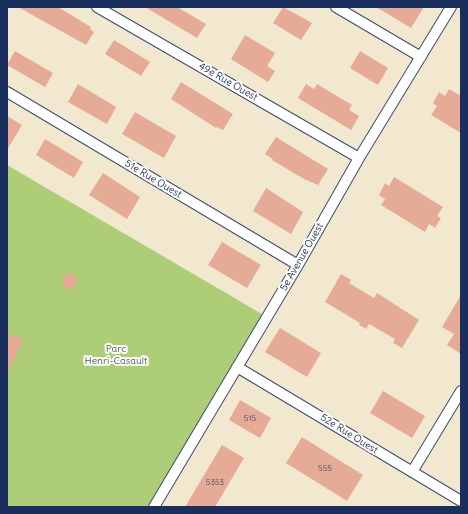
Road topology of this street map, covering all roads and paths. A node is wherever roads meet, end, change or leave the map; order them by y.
1 (97, 7) edge
2 (336, 7) edge
3 (451, 7) edge
4 (421, 57) junction
5 (7, 92) edge
6 (359, 158) junction
7 (298, 265) junction
8 (237, 367) junction
9 (461, 391) edge
10 (412, 472) junction
11 (461, 501) edge
12 (154, 507) edge

1 - 6 street, 49e Rue Ouest
2 - 4 street
3 - 4 street, 5e Avenue Ouest
4 - 6 street, 5e Avenue Ouest
5 - 7 street, 51e Rue Ouest
6 - 7 street, 5e Avenue Ouest
7 - 8 street, 5e Avenue Ouest
8 - 10 street, 52e Rue Ouest
8 - 12 street, 5e Avenue Ouest
9 - 10 street
10 - 11 street, 52e Rue Ouest

